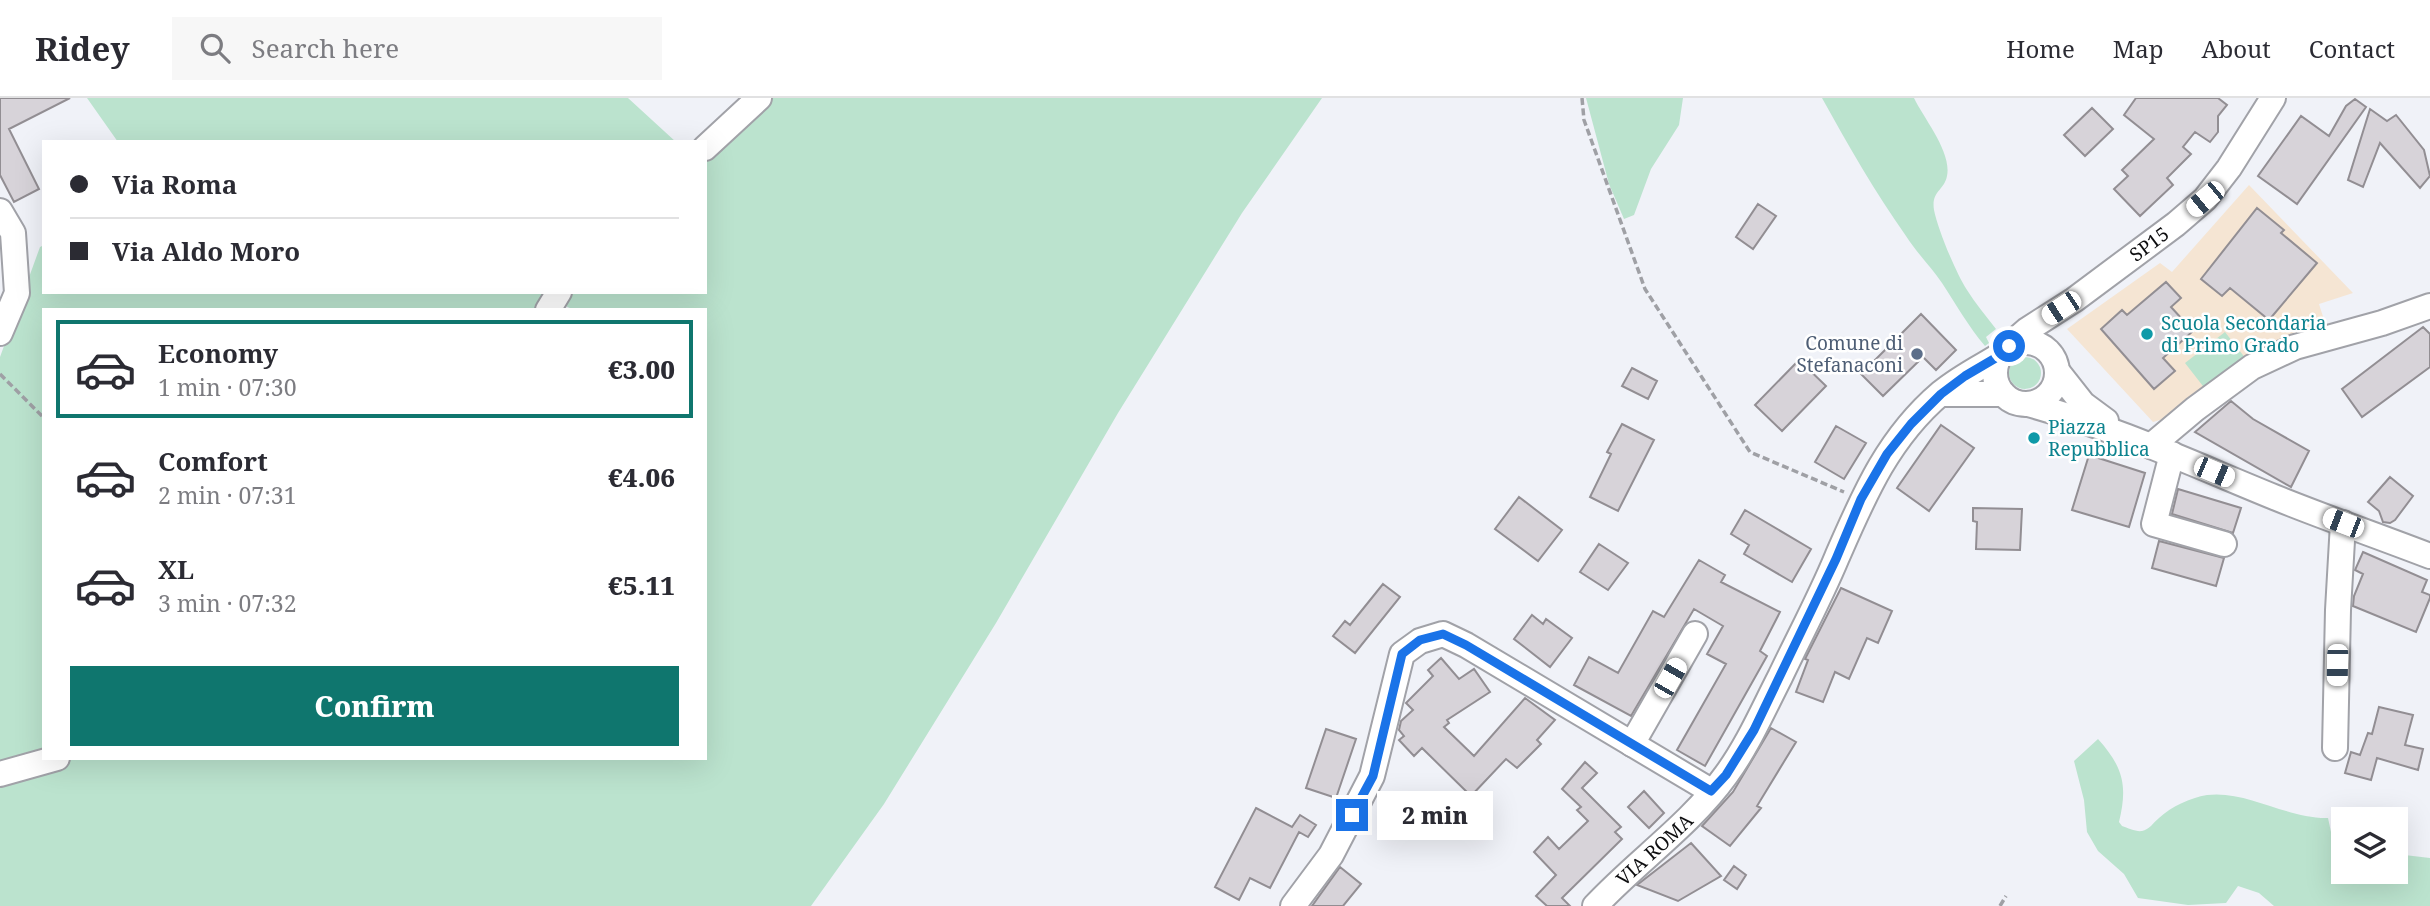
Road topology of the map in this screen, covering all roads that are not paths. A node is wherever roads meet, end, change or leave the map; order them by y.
1 (759, 98) edge
2 (2273, 98) edge
3 (707, 146) edge
4 (0, 211) edge
5 (2430, 306) edge
6 (2061, 308) junction
7 (0, 333) edge
8 (2002, 353) junction
9 (2056, 365) junction
10 (1941, 394) junction
11 (2003, 394) junction
12 (2028, 404) junction
13 (2127, 436) junction
14 (2161, 450) junction
15 (2343, 523) junction
16 (2224, 544) dead end
17 (2430, 556) edge
18 (1695, 635) dead end
19 (1633, 744) junction
20 (2335, 748) dead end
21 (50, 760) edge
22 (0, 774) edge
23 (1711, 791) junction
24 (1293, 906) edge
25 (1595, 906) edge

1 - 3 street
2 - 6 street, SP15
4 - 7 street
5 - 14 street
6 - 8 street, SP15
6 - 9 street
8 - 9 street
8 - 10 street, VIA ROMA
8 - 11 street
9 - 12 street
9 - 13 street
10 - 11 street
10 - 23 street, VIA ROMA
11 - 12 street
12 - 13 street
13 - 14 street
14 - 15 street
14 - 16 street
15 - 17 street
15 - 20 street
18 - 19 street
19 - 23 street
19 - 24 street
21 - 22 street
23 - 25 street, VIA ROMA

